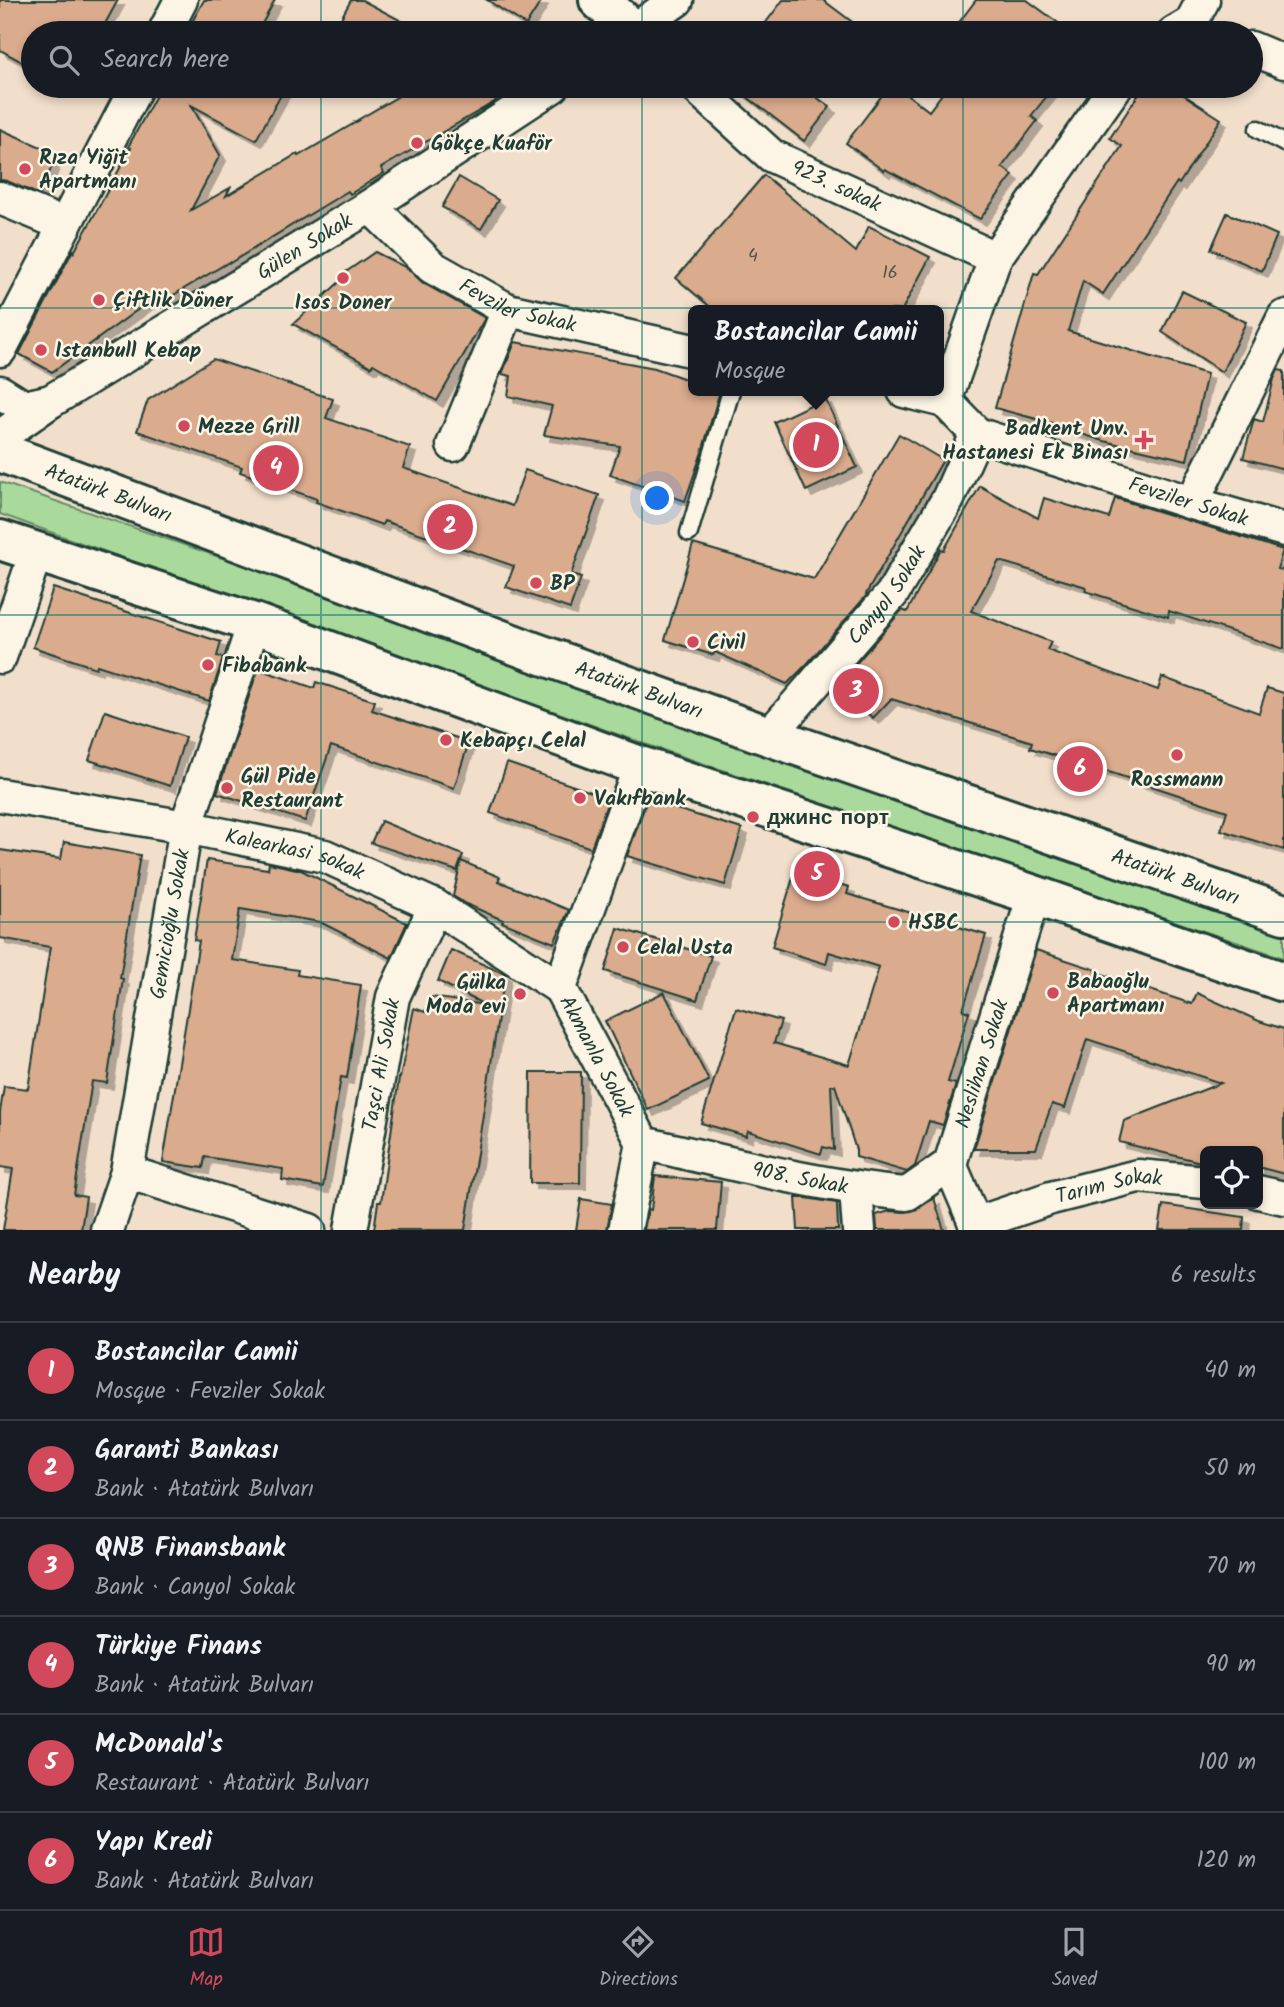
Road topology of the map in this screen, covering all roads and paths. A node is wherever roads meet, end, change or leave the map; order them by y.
1 (181, 0) edge
2 (599, 0) edge
3 (677, 0) edge
4 (170, 21) edge
5 (621, 21) edge
6 (648, 21) edge
7 (1263, 53) edge
8 (1284, 62) edge
9 (131, 98) edge
10 (535, 98) edge
11 (708, 98) edge
12 (1108, 98) edge
13 (1258, 129) dead end
14 (1284, 143) edge
15 (0, 198) edge
16 (370, 206) junction
17 (65, 225) junction
18 (995, 258) junction
19 (508, 310) junction
20 (1284, 317) edge
21 (0, 349) edge
22 (688, 350) edge
23 (0, 392) edge
24 (730, 396) edge
25 (924, 396) edge
26 (51, 401) junction
27 (945, 401) junction
28 (977, 434) junction
29 (0, 440) edge
30 (453, 444) dead end
31 (0, 452) edge
32 (1192, 503) junction
33 (1284, 530) edge
34 (689, 533) dead end
35 (0, 540) edge
36 (36, 553) junction
37 (254, 623) junction
38 (0, 657) edge
39 (769, 736) junction
40 (640, 766) junction
41 (0, 795) edge
42 (186, 827) junction
43 (1034, 895) junction
44 (435, 906) junction
45 (1284, 914) edge
46 (1284, 982) edge
47 (561, 988) junction
48 (643, 1143) junction
49 (950, 1164) junction
50 (127, 1172) junction
51 (1200, 1182) edge
52 (856, 1189) junction
53 (1263, 1193) edge
54 (1284, 1198) edge
55 (976, 1227) edge
56 (107, 1230) edge
57 (309, 1230) edge
58 (351, 1230) edge
59 (625, 1230) edge
60 (859, 1230) edge

1 - 4 street
2 - 5 street
3 - 6 street
7 - 8 street
9 - 17 street
10 - 16 street, Gülen Sokak
11 - 18 street, 923. sokak
12 - 18 street
13 - 14 lane
15 - 17 street
16 - 19 street, Fevziler Sokak
16 - 26 street, Gülen Sokak
17 - 21 street
18 - 27 street
19 - 22 street, Fevziler Sokak
19 - 30 street
20 - 32 street
23 - 26 street, Gülen Sokak
24 - 34 lane
25 - 27 street
26 - 29 street, Gülen Sokak
27 - 28 street, Fevziler Sokak
28 - 32 street, Fevziler Sokak
28 - 39 street, Canyol Sokak
31 - 39 street, Atatürk Bulvarı
32 - 33 street, Fevziler Sokak
35 - 36 street
36 - 37 street
36 - 38 street
37 - 40 street
37 - 42 street, Gemicioğlu Sokak
39 - 45 street, Atatürk Bulvarı
40 - 43 street
40 - 47 street, Akmanla Sokak
41 - 42 street, Kalearkasi sokak
42 - 44 street, Kalearkasi sokak
42 - 50 street, Gemicioğlu Sokak
43 - 46 street
43 - 49 street, Neslihan Sokak
44 - 47 street, Kalearkasi sokak
44 - 58 street, Taşci Ali Sokak
47 - 48 street, Akmanla Sokak
48 - 52 street, 908. Sokak
48 - 59 street, Akmanla Sokak
49 - 52 street, 908. Sokak
49 - 55 street
50 - 56 street, Gemicioğlu Sokak
50 - 57 street
51 - 55 street, Tarım Sokak
52 - 60 street
53 - 54 street

